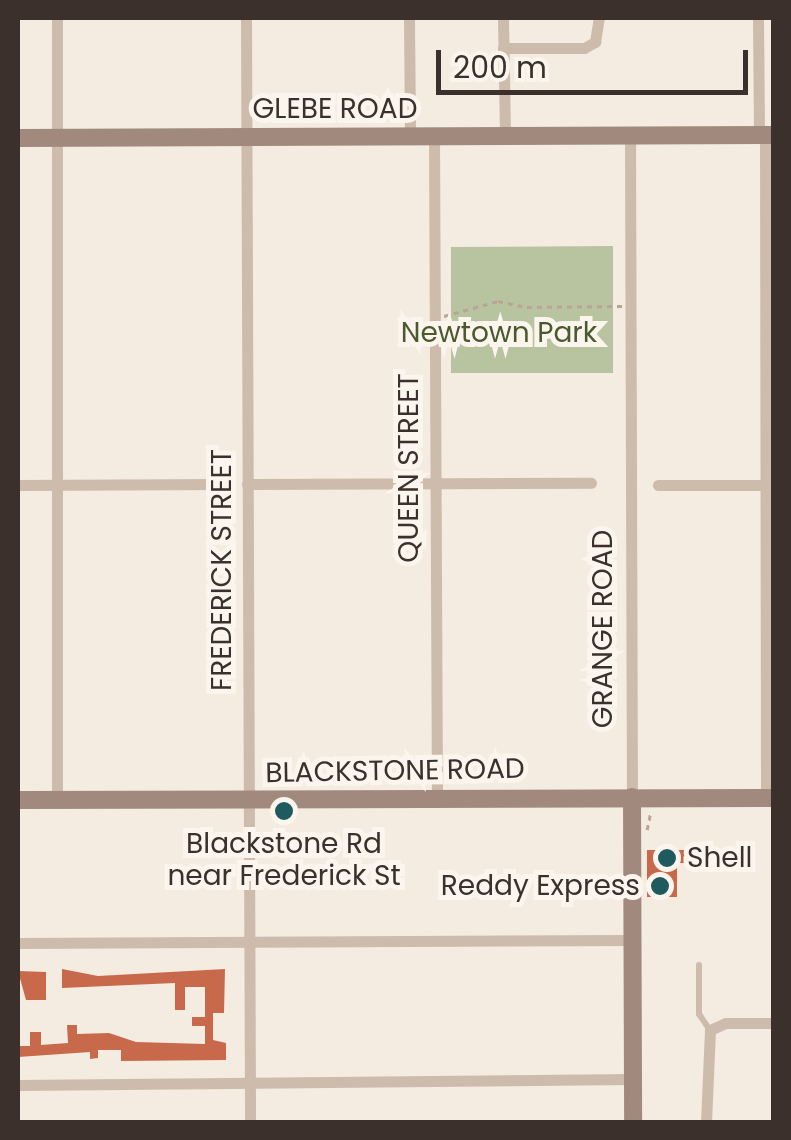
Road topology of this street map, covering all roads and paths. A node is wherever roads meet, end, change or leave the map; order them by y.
1 (57, 18) edge
2 (246, 18) edge
3 (409, 18) edge
4 (502, 18) edge
5 (599, 18) edge
6 (758, 18) edge
7 (503, 48) junction
8 (766, 135) edge
9 (410, 136) junction
10 (434, 136) junction
11 (505, 136) junction
12 (630, 136) junction
13 (18, 138) edge
14 (57, 138) junction
15 (246, 138) junction
16 (629, 306) junction
17 (433, 316) junction
18 (591, 482) dead end
19 (434, 483) junction
20 (223, 484) dead end
21 (247, 484) junction
22 (57, 485) junction
23 (658, 485) dead end
24 (764, 485) junction
25 (18, 486) edge
26 (632, 797) junction
27 (770, 798) edge
28 (18, 800) edge
29 (57, 800) junction
30 (248, 800) junction
31 (437, 800) junction
32 (633, 940) junction
33 (248, 942) junction
34 (18, 943) edge
35 (700, 964) dead end
36 (774, 1022) edge
37 (710, 1030) junction
38 (633, 1079) junction
39 (250, 1083) junction
40 (18, 1085) edge
41 (250, 1122) edge
42 (634, 1122) edge
43 (706, 1122) edge

1 - 14 street
2 - 15 street, FREDERICK STREET
3 - 9 street
4 - 7 street
5 - 7 street
6 - 8 street
7 - 11 street
8 - 12 main road, GLEBE ROAD
8 - 24 street
9 - 10 main road, GLEBE ROAD
9 - 15 main road, GLEBE ROAD
10 - 11 main road, GLEBE ROAD
10 - 17 street, QUEEN STREET
11 - 12 main road, GLEBE ROAD
12 - 16 street, GRANGE ROAD
13 - 14 main road, GLEBE ROAD
14 - 15 main road, GLEBE ROAD
14 - 22 street
15 - 21 street, FREDERICK STREET
16 - 17 path
16 - 26 street, GRANGE ROAD
17 - 19 street, QUEEN STREET
18 - 19 street
19 - 21 street
19 - 31 street, QUEEN STREET
20 - 22 street
21 - 30 street, FREDERICK STREET
22 - 25 street
22 - 29 street
23 - 24 street
24 - 27 street
26 - 27 main road, BLACKSTONE ROAD
26 - 31 main road, BLACKSTONE ROAD
26 - 32 main road, GRANGE ROAD
28 - 29 main road, BLACKSTONE ROAD
29 - 30 main road, BLACKSTONE ROAD
30 - 31 main road, BLACKSTONE ROAD
30 - 33 street, FREDERICK STREET
32 - 33 street
32 - 38 main road, GRANGE ROAD
33 - 34 street
33 - 39 street, FREDERICK STREET
35 - 37 lane
36 - 37 street
37 - 43 street
38 - 39 street
38 - 42 main road, GRANGE ROAD
39 - 40 street
39 - 41 street, FREDERICK STREET

